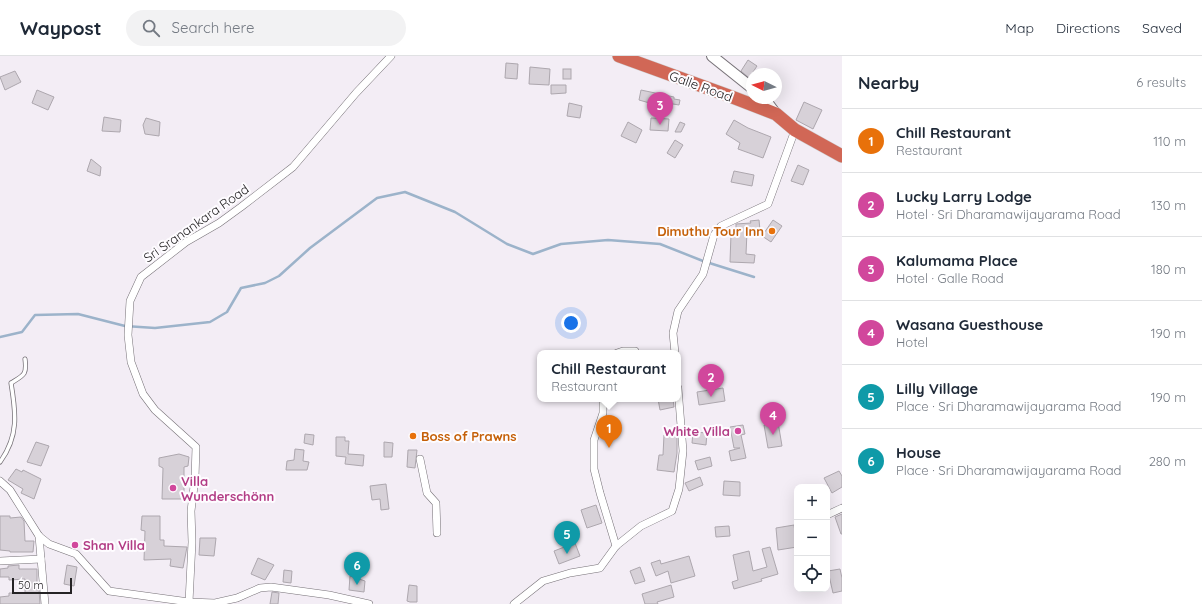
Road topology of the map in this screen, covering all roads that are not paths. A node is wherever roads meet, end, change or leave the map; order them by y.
1 (391, 56) edge
2 (619, 56) edge
3 (712, 56) edge
4 (746, 83) edge
5 (768, 104) edge
6 (776, 114) junction
7 (795, 130) junction
8 (842, 156) edge
9 (675, 350) edge
10 (25, 359) dead end
11 (603, 402) edge
12 (679, 402) edge
13 (420, 459) dead end
14 (0, 462) edge
15 (0, 481) edge
16 (842, 508) edge
17 (830, 514) edge
18 (437, 533) dead end
19 (39, 536) junction
20 (616, 546) junction
21 (41, 559) junction
22 (0, 561) edge
23 (189, 602) junction
24 (44, 604) edge
25 (369, 604) edge
26 (514, 604) edge

1 - 23 street, Sri Sranankara Road
2 - 6 highway, Galle Road
3 - 4 street
5 - 6 street
6 - 7 highway, Galle Road
7 - 8 highway, Galle Road
7 - 9 street
10 - 14 lane
11 - 20 street
12 - 20 street
13 - 18 street
15 - 19 street
16 - 17 street
19 - 21 street
19 - 23 street
20 - 26 street
21 - 22 street
21 - 24 street
23 - 25 street

